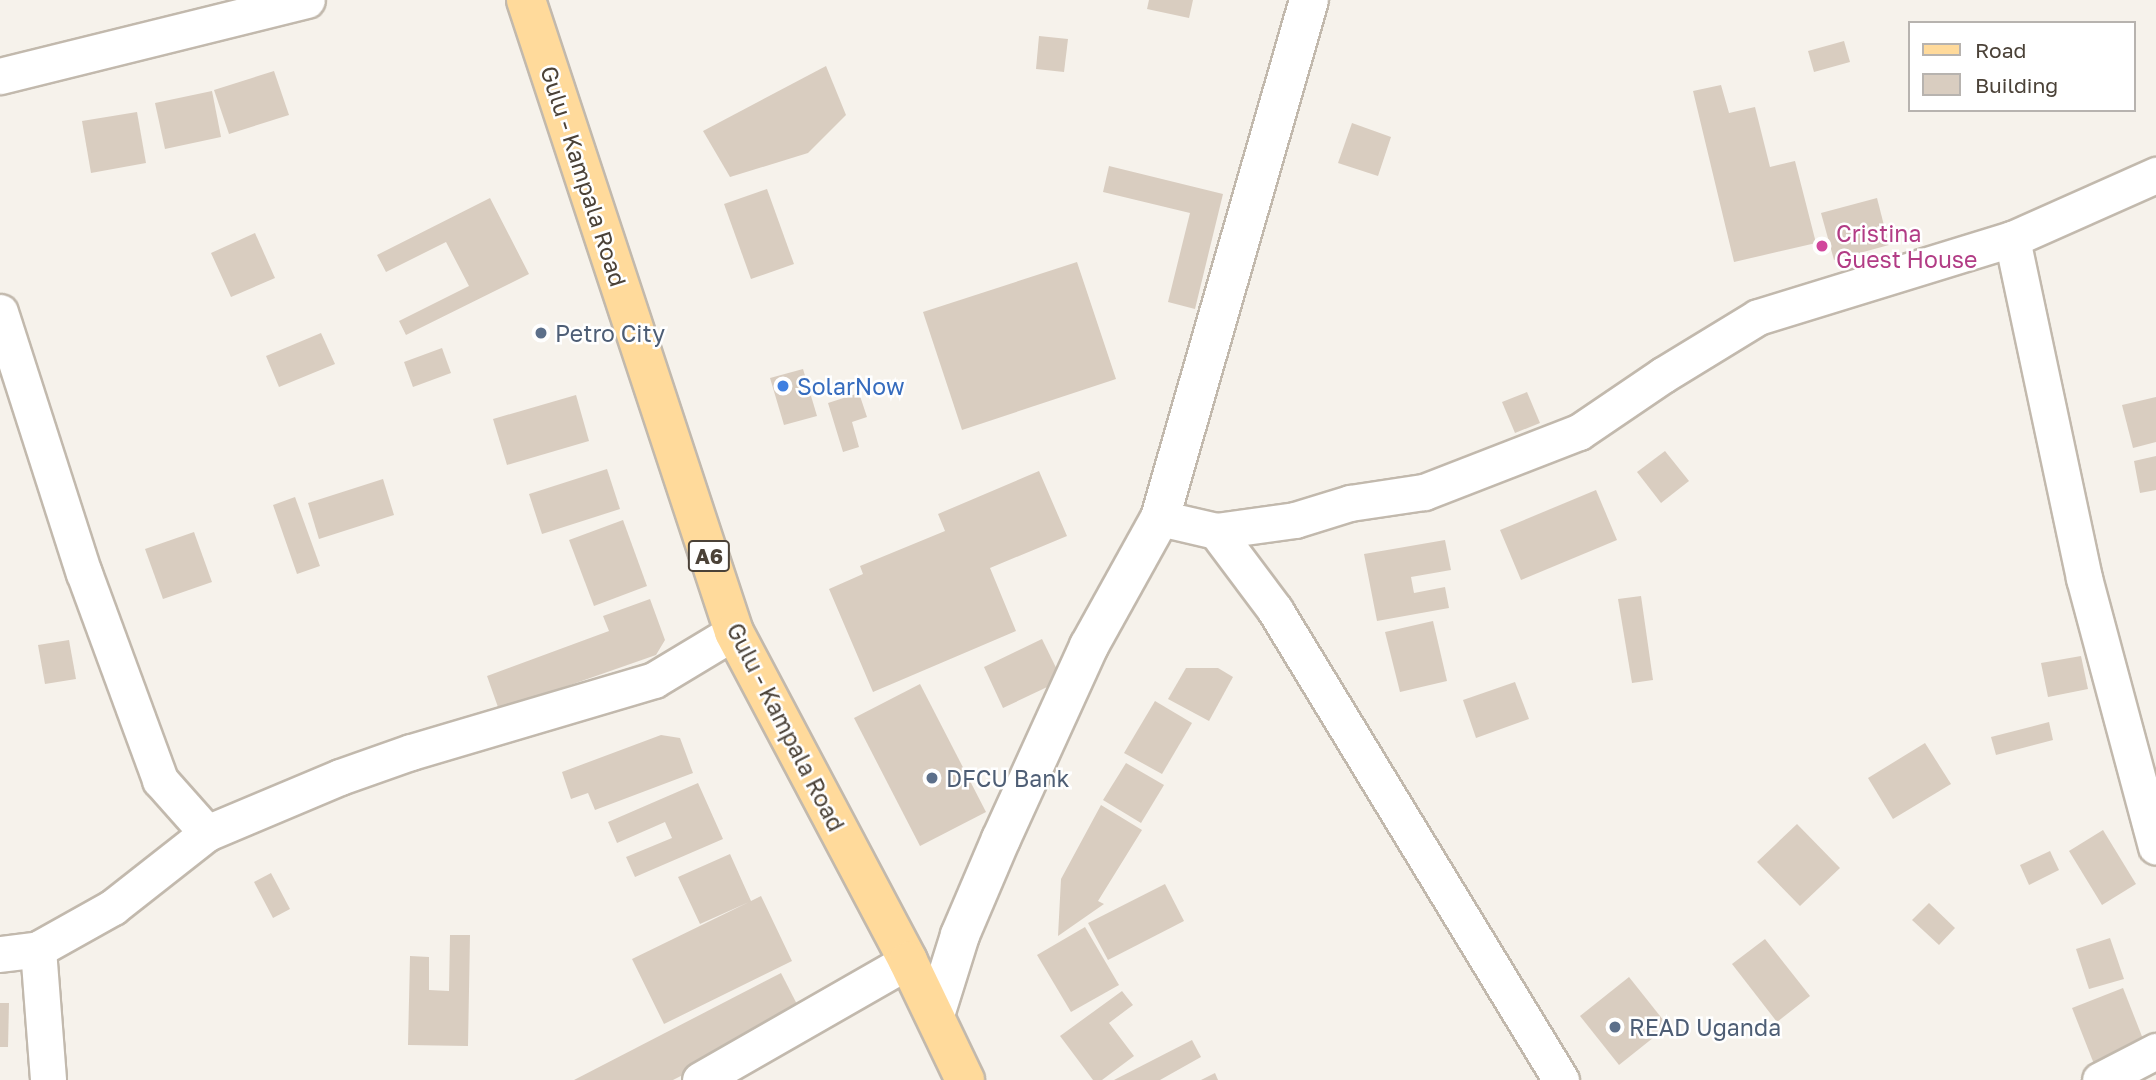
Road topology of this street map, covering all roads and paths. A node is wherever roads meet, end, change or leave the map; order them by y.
1 (307, 0) edge
2 (526, 0) edge
3 (1310, 0) edge
4 (0, 76) edge
5 (2156, 175) edge
6 (2012, 239) junction
7 (0, 312) edge
8 (1160, 518) junction
9 (1216, 531) junction
10 (734, 632) junction
11 (207, 833) junction
12 (2156, 847) edge
13 (37, 949) junction
14 (0, 954) edge
15 (908, 961) junction
16 (935, 1014) junction
17 (2156, 1051) edge
18 (48, 1080) edge
19 (700, 1080) edge
20 (965, 1080) edge
21 (1561, 1080) edge
22 (2101, 1080) edge

1 - 4 street
2 - 10 main road, Gulu - Kampala Road / A6
3 - 8 street
5 - 6 street
6 - 9 street
6 - 12 street
7 - 11 street
8 - 9 street
8 - 16 street
9 - 21 street
10 - 11 street
10 - 15 main road, Gulu - Kampala Road / A6
11 - 13 street
13 - 14 street
13 - 18 street
15 - 16 main road, Gulu - Kampala Road / A6
15 - 19 street
16 - 20 main road, Gulu - Kampala Road / A6
17 - 22 street

